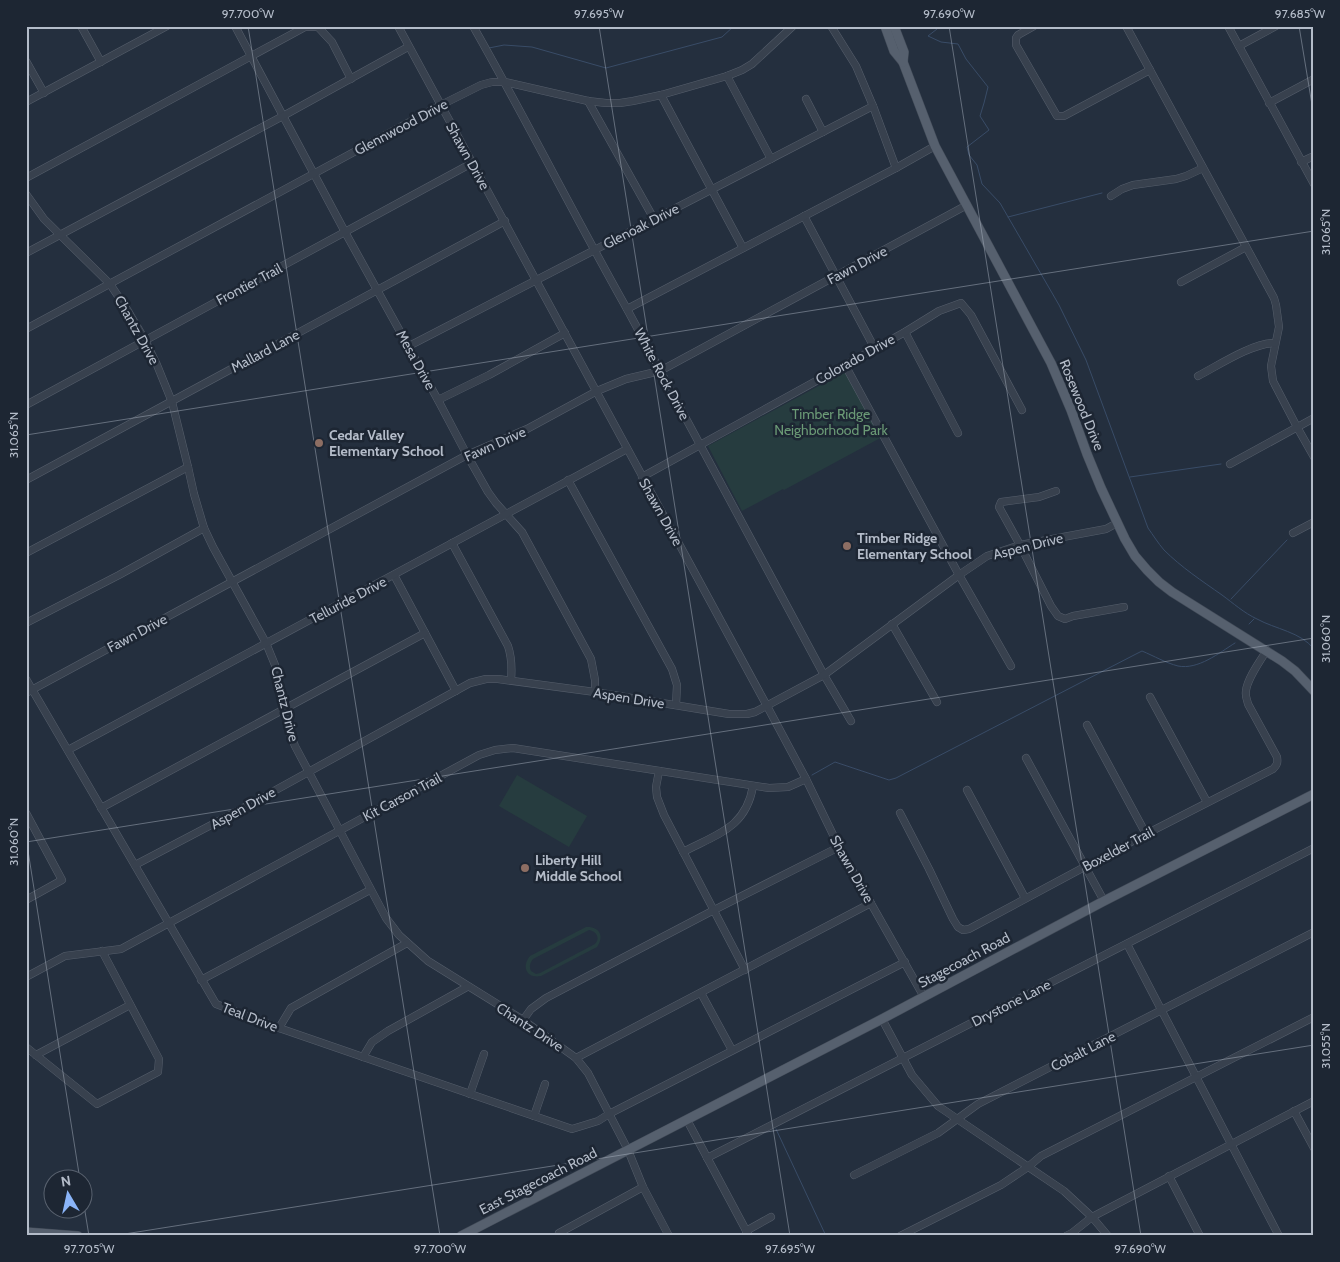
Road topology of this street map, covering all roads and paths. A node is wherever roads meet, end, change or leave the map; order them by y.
1 (81, 26) edge
2 (167, 26) edge
3 (235, 26) edge
4 (398, 26) edge
5 (473, 26) edge
6 (792, 26) edge
7 (831, 26) edge
8 (884, 26) edge
9 (894, 26) edge
10 (1034, 26) edge
11 (1126, 26) edge
12 (1228, 26) edge
13 (1276, 26) edge
14 (154, 29) edge
15 (408, 46) junction
16 (1239, 46) junction
17 (252, 56) junction
18 (26, 61) edge
19 (100, 62) junction
20 (903, 62) junction
21 (1150, 70) junction
22 (727, 76) junction
23 (351, 78) junction
24 (1314, 79) edge
25 (505, 82) junction
26 (44, 93) junction
27 (661, 95) junction
28 (806, 100) dead end
29 (588, 101) junction
30 (26, 102) edge
31 (1269, 103) junction
32 (440, 105) junction
33 (873, 106) junction
34 (283, 116) junction
35 (823, 132) junction
36 (935, 146) junction
37 (1314, 156) edge
38 (771, 159) junction
39 (1301, 162) junction
40 (472, 163) junction
41 (896, 168) junction
42 (1203, 168) junction
43 (313, 173) junction
44 (26, 178) edge
45 (1314, 184) edge
46 (712, 189) junction
47 (26, 194) edge
48 (1111, 196) dead end
49 (967, 205) junction
50 (804, 216) junction
51 (654, 219) junction
52 (505, 221) junction
53 (345, 232) junction
54 (60, 234) junction
55 (1246, 247) junction
56 (743, 248) junction
57 (594, 250) junction
58 (26, 252) edge
59 (836, 276) junction
60 (536, 280) junction
61 (1181, 282) dead end
62 (110, 284) junction
63 (378, 290) junction
64 (627, 309) junction
65 (26, 329) edge
66 (905, 332) junction
67 (565, 333) junction
68 (145, 340) junction
69 (1275, 343) junction
70 (409, 346) junction
71 (875, 348) junction
72 (845, 365) junction
73 (660, 371) junction
74 (1198, 376) dead end
75 (597, 392) junction
76 (438, 400) junction
77 (172, 402) junction
78 (26, 405) edge
79 (1022, 410) dead end
80 (1314, 418) edge
81 (1296, 427) junction
82 (958, 434) dead end
83 (700, 445) junction
84 (627, 449) junction
85 (467, 455) junction
86 (1314, 457) edge
87 (1230, 464) dead end
88 (188, 467) junction
89 (642, 478) junction
90 (26, 480) edge
91 (568, 480) junction
92 (1056, 491) dead end
93 (506, 514) junction
94 (1314, 522) edge
95 (1118, 524) junction
96 (204, 528) junction
97 (1294, 533) dead end
98 (452, 543) junction
99 (1020, 545) junction
100 (26, 553) edge
101 (394, 575) junction
102 (959, 575) junction
103 (232, 581) junction
104 (1124, 607) dead end
105 (26, 623) edge
106 (892, 624) junction
107 (425, 633) junction
108 (266, 644) junction
109 (1266, 650) junction
110 (1011, 666) dead end
111 (824, 675) junction
112 (26, 679) edge
113 (511, 680) junction
114 (456, 690) junction
115 (29, 691) edge
116 (1314, 691) edge
117 (595, 692) junction
118 (1150, 698) dead end
119 (937, 702) dead end
120 (676, 705) junction
121 (766, 706) junction
122 (286, 708) junction
123 (851, 721) dead end
124 (1087, 725) dead end
125 (68, 750) junction
126 (1026, 758) dead end
127 (659, 771) junction
128 (308, 772) junction
129 (806, 779) junction
130 (753, 786) junction
131 (967, 790) dead end
132 (1314, 794) edge
133 (1207, 802) junction
134 (101, 808) junction
135 (26, 813) edge
136 (900, 813) dead end
137 (28, 823) edge
138 (339, 830) junction
139 (1146, 834) junction
140 (839, 847) junction
141 (1314, 848) edge
142 (683, 852) junction
143 (135, 865) junction
144 (1085, 866) junction
145 (370, 890) junction
146 (1025, 898) junction
147 (26, 900) edge
148 (1104, 901) junction
149 (871, 904) junction
150 (714, 910) junction
151 (168, 924) junction
152 (1314, 932) edge
153 (407, 943) junction
154 (1127, 944) junction
155 (102, 951) junction
156 (904, 962) junction
157 (745, 970) junction
158 (26, 977) edge
159 (201, 980) junction
160 (467, 987) junction
161 (701, 993) junction
162 (924, 997) junction
163 (130, 1005) junction
164 (1162, 1010) junction
165 (1314, 1017) edge
166 (523, 1020) junction
167 (882, 1020) junction
168 (280, 1028) junction
169 (26, 1047) edge
170 (732, 1050) junction
171 (484, 1054) dead end
172 (36, 1055) junction
173 (363, 1057) junction
174 (576, 1058) junction
175 (903, 1058) junction
176 (1197, 1077) junction
177 (545, 1084) dead end
178 (470, 1094) junction
179 (1314, 1101) edge
180 (1294, 1111) junction
181 (609, 1114) junction
182 (534, 1116) junction
183 (687, 1120) junction
184 (957, 1120) junction
185 (1231, 1144) junction
186 (1314, 1148) edge
187 (628, 1150) junction
188 (707, 1158) junction
189 (1028, 1167) junction
190 (854, 1175) dead end
191 (1169, 1176) junction
192 (643, 1187) junction
193 (771, 1217) dead end
194 (1092, 1217) junction
195 (26, 1232) edge
196 (559, 1232) dead end
197 (747, 1233) edge
198 (78, 1236) edge
199 (461, 1236) edge
200 (669, 1236) edge
201 (900, 1236) edge
202 (1066, 1236) edge
203 (1108, 1236) edge
204 (1200, 1236) edge
205 (1279, 1236) edge

1 - 19 street
2 - 14 street
3 - 17 street, Mesa Drive
4 - 15 street, Shawn Drive
5 - 25 street, White Rock Drive
6 - 22 street, Glennwood Drive
7 - 33 street
8 - 20 main road, Rosewood Drive
9 - 20 main road, Rosewood Drive
10 - 21 street
11 - 21 street
12 - 16 street
13 - 16 street
14 - 19 street
15 - 23 street
15 - 32 street, Shawn Drive
16 - 31 street
17 - 23 street
17 - 34 street, Mesa Drive
17 - 44 street
18 - 26 street
19 - 26 street
20 - 36 main road, Rosewood Drive
21 - 42 street
22 - 27 street, Glennwood Drive
22 - 38 street
23 - 34 street
24 - 31 street
25 - 29 street, Glennwood Drive
25 - 32 street, Glennwood Drive
25 - 57 street, White Rock Drive
26 - 30 street
27 - 29 street, Glennwood Drive
27 - 46 street
28 - 35 street
29 - 51 street
31 - 39 street
32 - 40 street, Shawn Drive
32 - 43 street, Glennwood Drive
33 - 35 street, Glenoak Drive
33 - 41 street
34 - 43 street, Mesa Drive
34 - 54 street
35 - 38 street, Glenoak Drive
36 - 41 street
36 - 49 main road, Rosewood Drive
37 - 39 street
38 - 46 street, Glenoak Drive
39 - 45 street
40 - 52 street, Shawn Drive
40 - 53 street, Frontier Trail
41 - 50 street
42 - 48 street
42 - 55 street
43 - 53 street, Mesa Drive
43 - 62 street, Glennwood Drive
46 - 51 street, Glenoak Drive
46 - 56 street
47 - 54 street, Chantz Drive
49 - 59 street, Fawn Drive
49 - 95 main road, Rosewood Drive
50 - 56 street
50 - 59 street
51 - 57 street, Glenoak Drive
52 - 60 street, Shawn Drive
52 - 63 street, Mallard Lane
53 - 63 street, Mesa Drive
53 - 68 street, Frontier Trail
54 - 58 street
54 - 62 street, Chantz Drive
55 - 61 street
55 - 69 street
56 - 64 street
57 - 60 street, Glenoak Drive
57 - 64 street, White Rock Drive
59 - 71 street
59 - 73 street, Fawn Drive
60 - 67 street, Shawn Drive
60 - 70 street, Glenoak Drive
62 - 65 street, Glennwood Drive
62 - 68 street, Chantz Drive
63 - 70 street, Mesa Drive
63 - 77 street, Mallard Lane
64 - 73 street, White Rock Drive
66 - 71 street, Colorado Drive
66 - 79 street, Colorado Drive
66 - 82 street
67 - 75 street, Shawn Drive
67 - 76 street
68 - 77 street, Chantz Drive
68 - 78 street, Frontier Trail
69 - 74 street
69 - 81 street
70 - 76 street, Mesa Drive
71 - 72 street, Colorado Drive
72 - 83 street, Colorado Drive
72 - 102 street
73 - 75 street, Fawn Drive
73 - 83 street, White Rock Drive
75 - 84 street, Shawn Drive
75 - 85 street, Fawn Drive
76 - 85 street, Mesa Drive
77 - 88 street, Chantz Drive
77 - 90 street, Mallard Lane
80 - 81 street
81 - 86 street
81 - 87 street
83 - 89 street, Colorado Drive
83 - 111 street, White Rock Drive
84 - 89 street, Shawn Drive
84 - 91 street, Telluride Drive
85 - 93 street, Mesa Drive
85 - 103 street, Fawn Drive
88 - 96 street, Chantz Drive
88 - 100 street
89 - 121 street, Shawn Drive
91 - 93 street, Telluride Drive
91 - 120 street
92 - 99 street
93 - 98 street, Telluride Drive
93 - 117 street, Mesa Drive
94 - 97 street
95 - 99 street, Aspen Drive
95 - 109 main road, Rosewood Drive
96 - 103 street, Chantz Drive
96 - 105 street
98 - 101 street, Telluride Drive
98 - 113 street
99 - 102 street, Aspen Drive
99 - 104 street
101 - 107 street
101 - 108 street, Telluride Drive
102 - 106 street, Aspen Drive
102 - 110 street
103 - 108 street, Chantz Drive
103 - 115 street, Fawn Drive
106 - 111 street, Aspen Drive
106 - 119 street
107 - 114 street
107 - 122 street
108 - 122 street, Chantz Drive
108 - 125 street, Telluride Drive
109 - 116 main road, Rosewood Drive
109 - 133 street, Boxelder Trail
111 - 121 street, Aspen Drive
111 - 123 street, White Rock Drive
112 - 115 street, Teal Drive
113 - 114 street, Aspen Drive
113 - 117 street, Aspen Drive
114 - 128 street, Aspen Drive
115 - 125 street, Teal Drive
117 - 120 street, Aspen Drive
118 - 133 street
120 - 121 street, Aspen Drive
121 - 129 street, Shawn Drive
122 - 128 street, Chantz Drive
122 - 134 street
124 - 139 street
125 - 134 street, Teal Drive
126 - 144 street
127 - 130 street, Kit Carson Trail
127 - 138 street, Kit Carson Trail
127 - 142 street
128 - 138 street, Chantz Drive
128 - 143 street, Aspen Drive
129 - 130 street, Kit Carson Trail
129 - 140 street, Shawn Drive
130 - 142 street
131 - 146 street
132 - 148 main road, Stagecoach Road
133 - 139 street, Boxelder Trail
134 - 143 street, Teal Drive
135 - 137 street
136 - 146 street, Boxelder Trail
137 - 147 street
138 - 145 street, Chantz Drive
138 - 151 street, Kit Carson Trail
139 - 144 street, Boxelder Trail
140 - 149 street, Shawn Drive
140 - 150 street
141 - 154 street, Drystone Lane
142 - 150 street
143 - 151 street, Teal Drive
144 - 146 street, Boxelder Trail
144 - 148 street
145 - 153 street, Chantz Drive
145 - 159 street
148 - 162 main road, Stagecoach Road
149 - 156 street, Shawn Drive
149 - 157 street
150 - 157 street
150 - 166 street
151 - 155 street, Kit Carson Trail
151 - 159 street, Teal Drive
152 - 164 street, Cobalt Lane
153 - 160 street, Chantz Drive
153 - 168 street
154 - 164 street
154 - 175 street, Drystone Lane
155 - 158 street, Kit Carson Trail
155 - 163 street
156 - 162 street, Shawn Drive
156 - 170 street, Teal Drive
157 - 161 street
159 - 168 street, Teal Drive
160 - 166 street, Chantz Drive
160 - 173 street
161 - 170 street
161 - 174 street
162 - 167 main road, Stagecoach Road
163 - 172 street
163 - 172 street
164 - 176 street
164 - 184 street, Cobalt Lane
165 - 176 street
166 - 174 street, Chantz Drive
167 - 175 street
167 - 183 main road, Stagecoach Road
168 - 173 street, Teal Drive
169 - 172 street
170 - 181 street, Teal Drive
171 - 178 street
173 - 178 street, Teal Drive
174 - 181 street, Chantz Drive
175 - 184 street
175 - 188 street, Drystone Lane
176 - 185 street
176 - 189 street
177 - 182 street
178 - 182 street, Teal Drive
179 - 180 street
180 - 185 street
180 - 186 street
181 - 182 street, Teal Drive
181 - 187 street, Chantz Drive
183 - 187 main road, Stagecoach Road
183 - 188 street
184 - 189 street
184 - 190 street, Cobalt Lane
185 - 191 street
185 - 205 street
187 - 192 street, Chantz Drive
187 - 199 main road, East Stagecoach Road
188 - 197 street
189 - 194 street
189 - 201 street
191 - 194 street
191 - 204 street
192 - 196 street
192 - 200 street, Chantz Drive
193 - 197 street
194 - 202 street
194 - 203 street
195 - 198 main road

